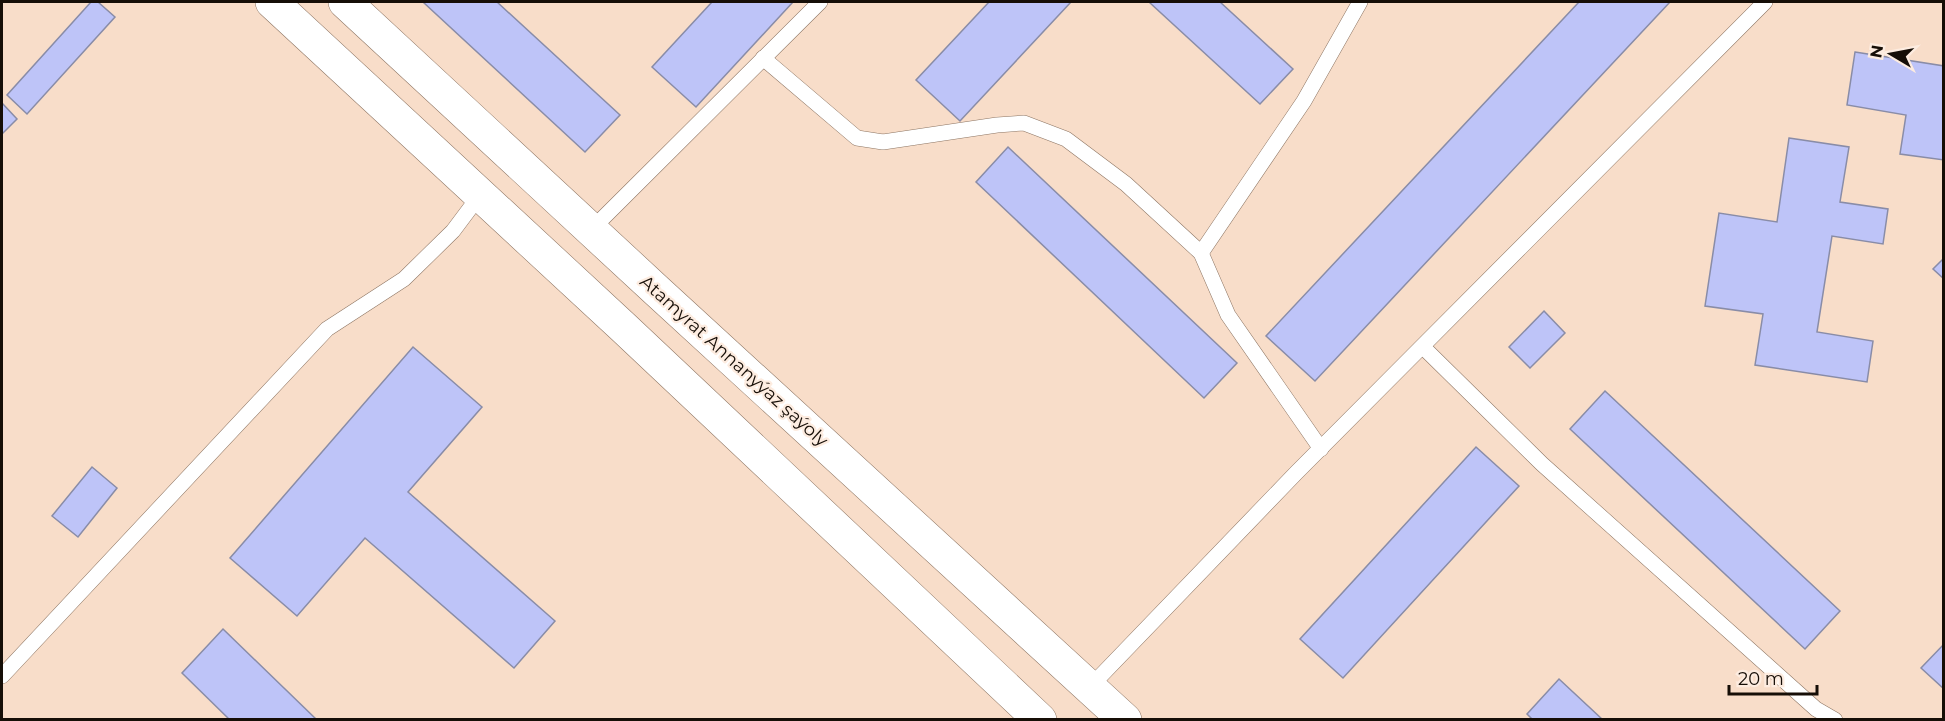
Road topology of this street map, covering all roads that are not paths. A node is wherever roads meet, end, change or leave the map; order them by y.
1 (272, 2) edge
2 (345, 2) edge
3 (820, 2) edge
4 (1360, 2) edge
5 (1765, 2) edge
6 (763, 58) junction
7 (480, 195) junction
8 (591, 230) junction
9 (1202, 253) junction
10 (1423, 347) junction
11 (1321, 449) junction
12 (2, 676) edge
13 (1090, 687) junction
14 (1040, 720) edge
15 (1125, 720) edge
16 (1835, 720) edge

1 - 7 street
2 - 8 street, Atamyrat Annanyýaz şaýoly
3 - 6 lane
4 - 9 lane
5 - 10 lane
6 - 8 lane
6 - 9 lane
7 - 12 lane
7 - 14 street
8 - 13 street, Atamyrat Annanyýaz şaýoly
9 - 11 lane
10 - 11 lane
10 - 16 lane
11 - 13 lane
13 - 15 street, Atamyrat Annanyýaz şaýoly

